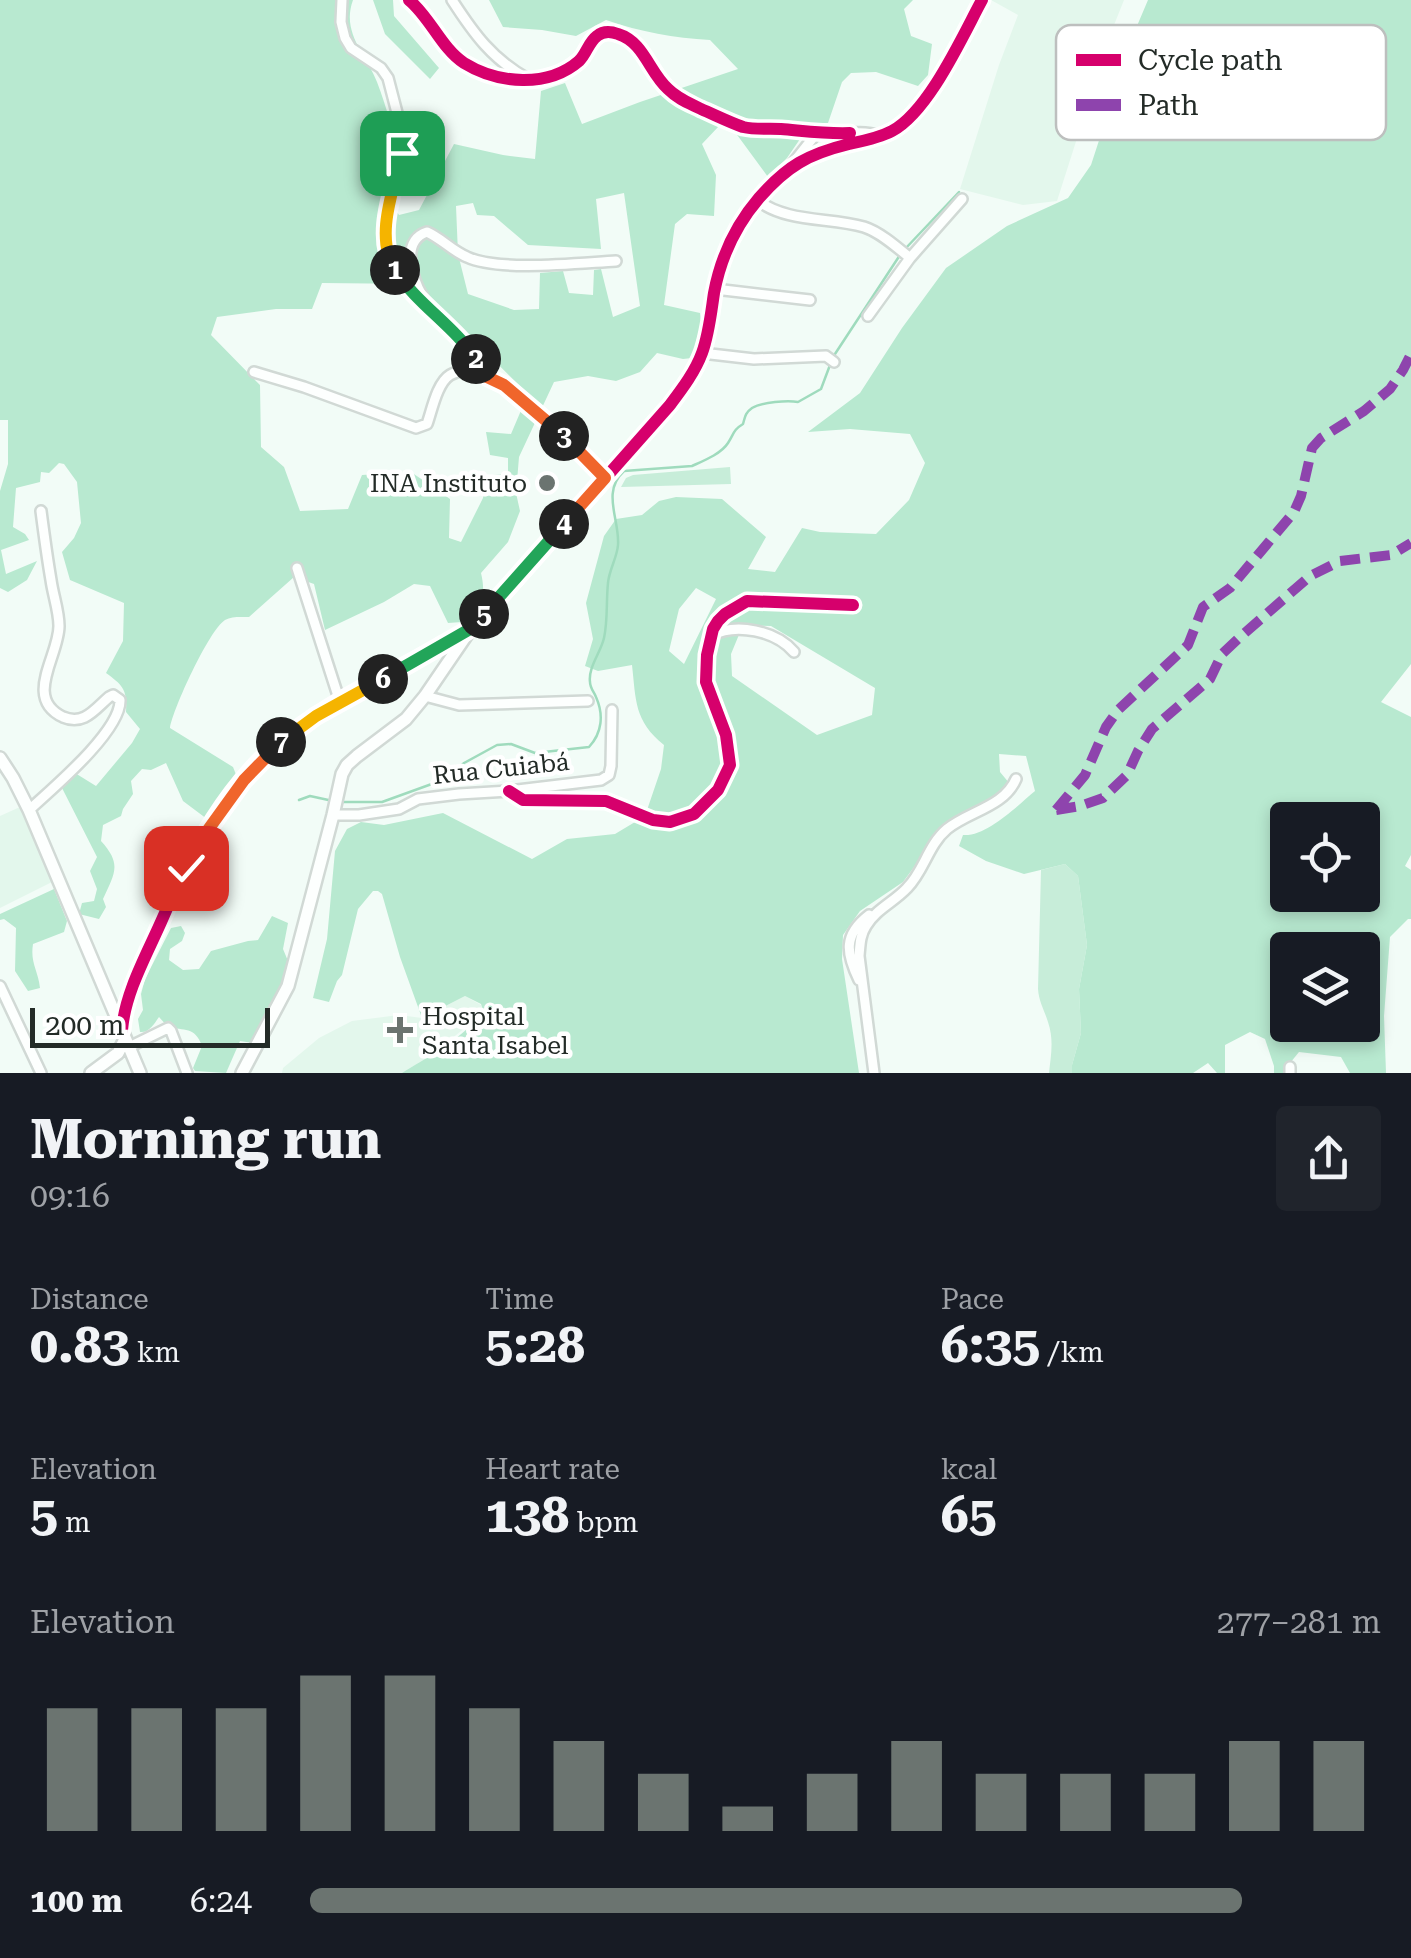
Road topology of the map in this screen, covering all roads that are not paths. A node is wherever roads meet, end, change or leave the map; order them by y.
1 (342, 0) edge
2 (408, 0) edge
3 (452, 0) edge
4 (982, 0) edge
5 (530, 80) junction
6 (816, 134) junction
7 (881, 136) junction
8 (788, 168) junction
9 (962, 199) dead end
10 (757, 200) junction
11 (905, 254) junction
12 (616, 261) dead end
13 (715, 289) junction
14 (810, 300) dead end
15 (426, 304) junction
16 (868, 316) dead end
17 (702, 353) junction
18 (830, 359) dead end
19 (254, 372) dead end
20 (483, 375) junction
21 (605, 478) junction
22 (41, 511) dead end
23 (297, 568) dead end
24 (853, 605) dead end
25 (470, 629) junction
26 (711, 636) junction
27 (434, 650) junction
28 (794, 652) dead end
29 (446, 666) junction
30 (425, 696) junction
31 (588, 701) dead end
32 (340, 702) junction
33 (612, 710) dead end
34 (0, 758) edge
35 (1016, 779) dead end
36 (508, 791) junction
37 (335, 807) junction
38 (29, 810) junction
39 (0, 986) edge
40 (123, 1042) junction
41 (138, 1067) edge
42 (42, 1073) edge
43 (91, 1073) edge
44 (187, 1073) edge
45 (242, 1073) edge
46 (874, 1073) edge

1 - 15 street
2 - 5 street
3 - 5 street
4 - 7 street
5 - 6 street
6 - 7 street
6 - 8 street
7 - 8 street
8 - 10 street
9 - 11 street
10 - 11 street
10 - 13 street
11 - 16 street
12 - 15 street
13 - 14 street
13 - 17 street
15 - 20 street
17 - 18 street
17 - 21 street
19 - 20 street
20 - 21 street
21 - 25 street
22 - 38 street
23 - 32 street
24 - 26 street
25 - 27 street
25 - 29 street
26 - 28 street
26 - 36 street
27 - 29 street
27 - 32 street
29 - 30 street
30 - 31 street
30 - 37 street
32 - 40 street
33 - 36 street, Rua Cuiabá
34 - 38 street
35 - 46 street
36 - 37 street, Rua Cuiabá
37 - 45 street
38 - 40 street
39 - 42 street
40 - 41 street
40 - 43 street
40 - 44 street

